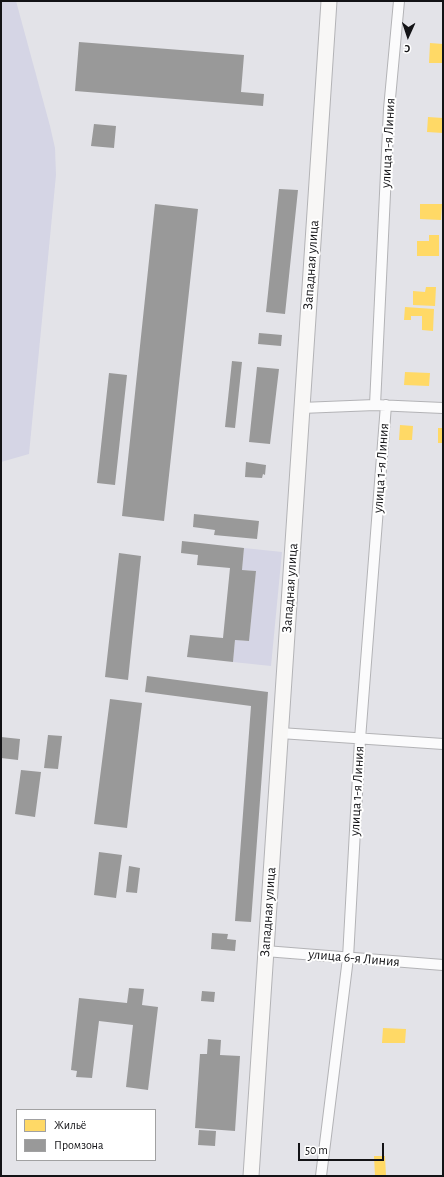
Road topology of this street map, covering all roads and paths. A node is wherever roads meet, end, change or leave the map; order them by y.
1 (329, 1) edge
2 (399, 1) edge
3 (375, 405) junction
4 (386, 405) junction
5 (301, 408) junction
6 (443, 408) edge
7 (280, 733) junction
8 (360, 739) junction
9 (443, 744) edge
10 (265, 951) junction
11 (348, 958) junction
12 (443, 965) edge
13 (251, 1176) edge
14 (321, 1176) edge

1 - 5 street, Западная улица
2 - 3 street, улица 1-я Линия
3 - 4 street
3 - 5 street
4 - 6 street
4 - 8 street, улица 1-я Линия
5 - 7 street, Западная улица
7 - 8 street
7 - 10 street, Западная улица
8 - 9 street
8 - 11 street, улица 1-я Линия
10 - 11 street, улица 6-я Линия
10 - 13 street, Западная улица
11 - 12 street, улица 6-я Линия
11 - 14 street, улица 1-я Линия

